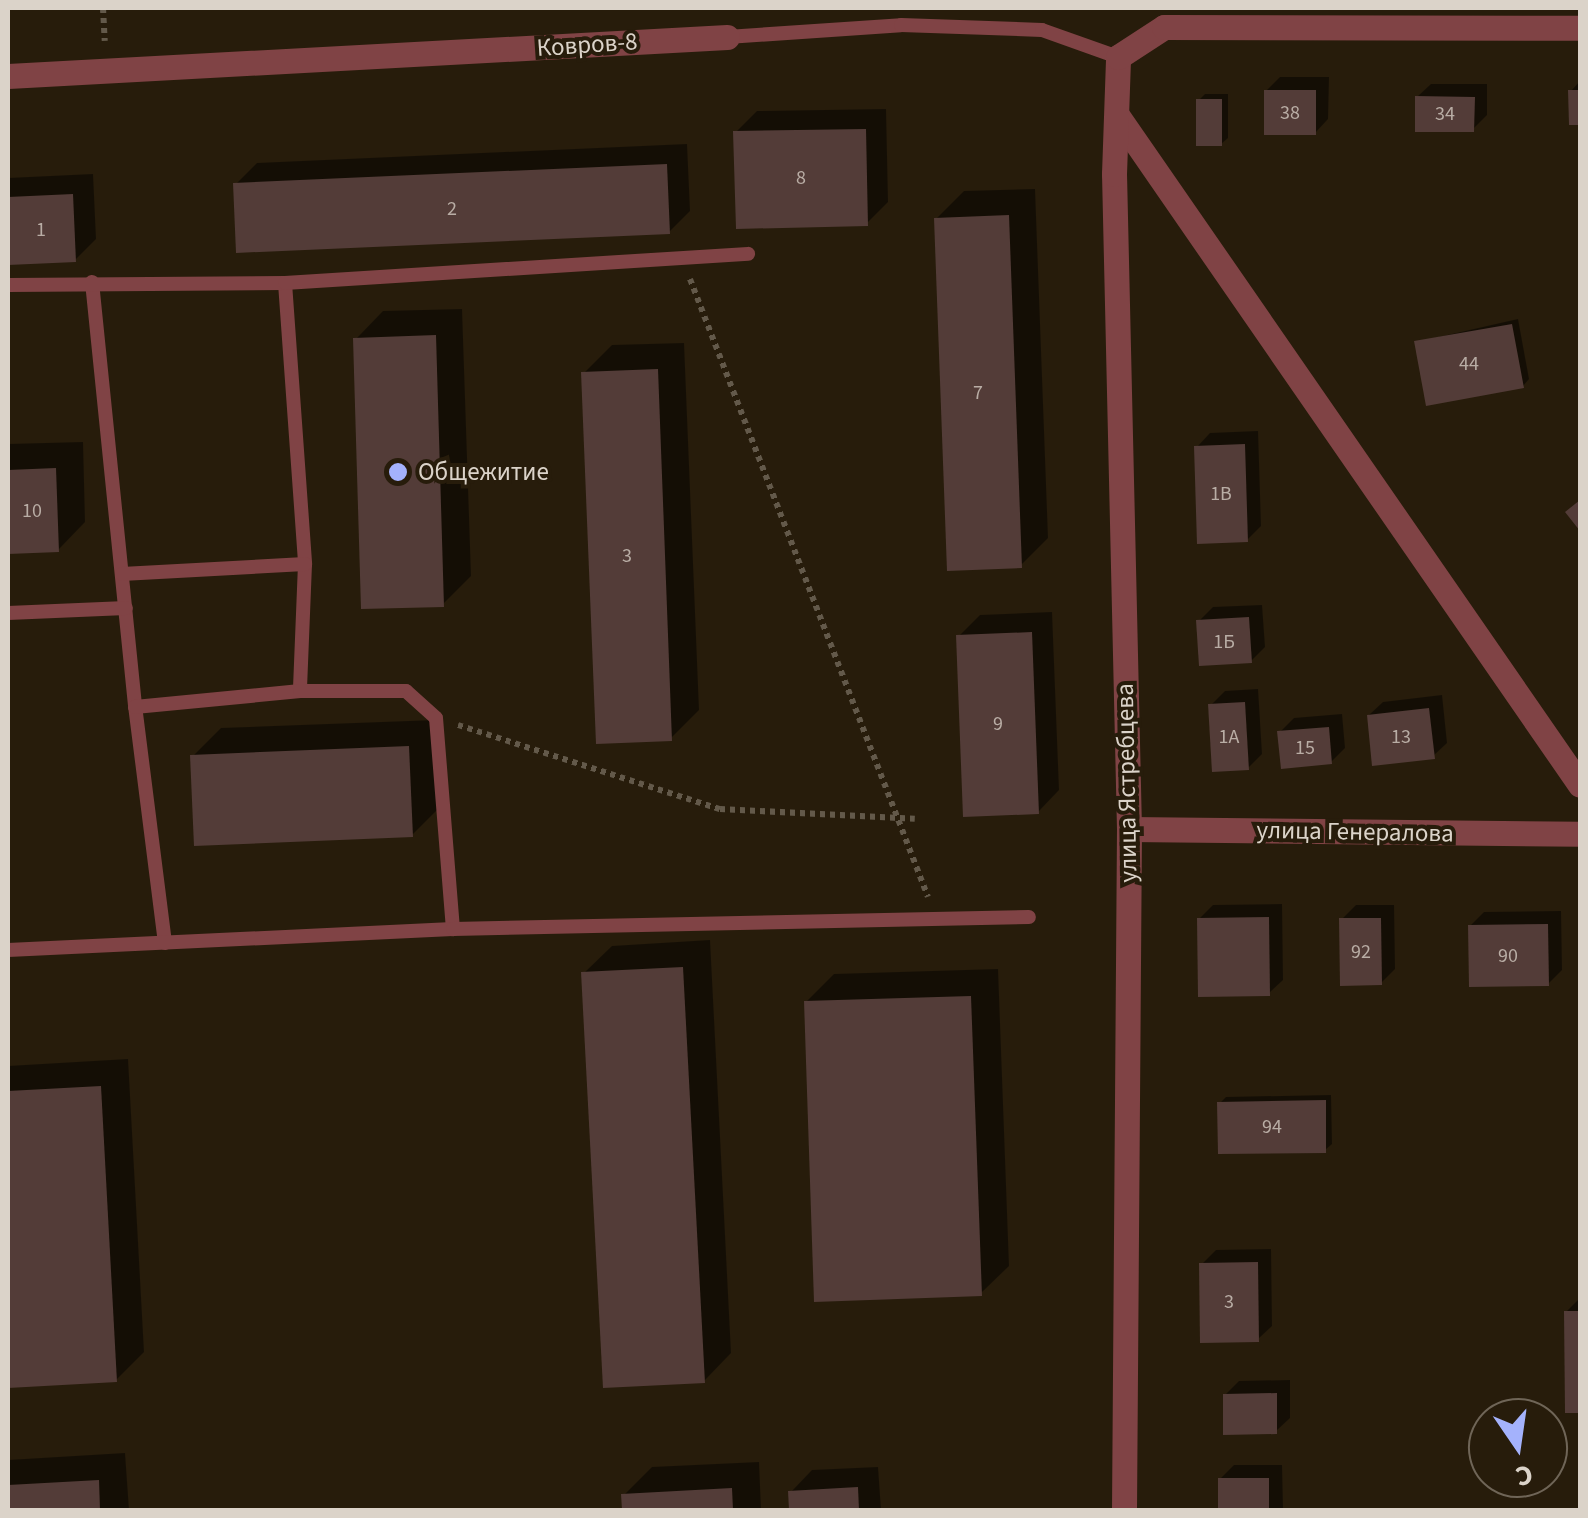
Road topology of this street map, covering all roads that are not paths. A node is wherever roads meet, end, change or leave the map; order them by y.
1 (1580, 28) edge
2 (727, 36) joint
3 (1118, 56) junction
4 (8, 76) edge
5 (1117, 115) junction
6 (748, 254) dead end
7 (92, 282) junction
8 (284, 283) junction
9 (8, 285) edge
10 (305, 564) junction
11 (122, 574) junction
12 (126, 608) junction
13 (8, 613) edge
14 (300, 691) junction
15 (135, 707) junction
16 (1580, 785) edge
17 (1129, 829) junction
18 (1580, 834) edge
19 (1029, 918) dead end
20 (454, 929) junction
21 (164, 943) junction
22 (8, 950) edge
23 (1124, 1510) edge

1 - 3 street
2 - 3 lane
2 - 4 street, Ковров-8
3 - 5 street, улица Ястребцева
5 - 16 street
5 - 17 street, улица Ястребцева
6 - 8 lane
7 - 8 lane
7 - 9 lane
7 - 11 lane
8 - 10 lane
10 - 11 lane
10 - 14 lane
11 - 12 lane
12 - 13 lane
12 - 15 lane
14 - 15 lane
14 - 20 lane
15 - 21 lane
17 - 18 street, улица Генералова
17 - 23 street, улица Ястребцева
19 - 20 lane
20 - 21 lane
21 - 22 lane

